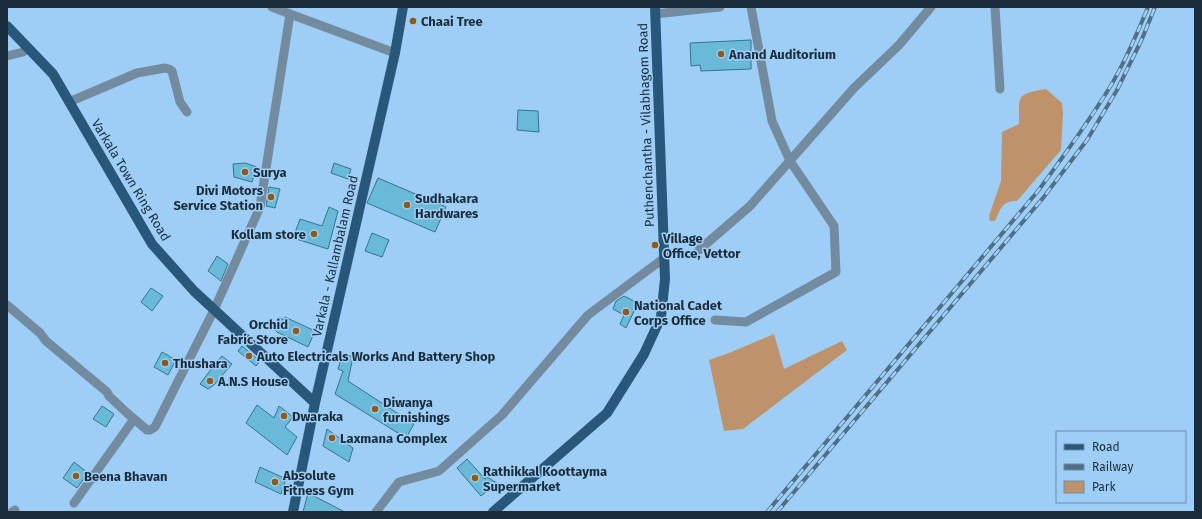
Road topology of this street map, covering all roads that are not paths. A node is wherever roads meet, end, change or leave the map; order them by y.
1 (272, 7) edge
2 (403, 7) edge
3 (720, 7) edge
4 (751, 7) edge
5 (931, 7) edge
6 (997, 8) edge
7 (655, 10) edge
8 (290, 14) junction
9 (7, 26) edge
10 (28, 48) junction
11 (395, 53) junction
12 (7, 56) edge
13 (1000, 89) dead end
14 (69, 102) junction
15 (187, 112) dead end
16 (790, 161) junction
17 (699, 250) dead end
18 (664, 258) junction
19 (8, 309) edge
20 (214, 310) junction
21 (715, 320) dead end
22 (315, 403) junction
23 (134, 419) junction
24 (74, 503) dead end
25 (293, 512) edge
26 (376, 512) edge
27 (493, 512) edge

1 - 8 street
2 - 11 main road, Varkala - Kallambalam Road
3 - 7 street
4 - 16 street
5 - 16 street
6 - 13 street
7 - 18 main road, Puthenchantha - Vilabhagom Road
8 - 11 street
8 - 20 street
9 - 10 main road, Varkala Town Ring Road
10 - 12 street
10 - 14 main road, Varkala Town Ring Road
11 - 22 main road, Varkala - Kallambalam Road
14 - 15 street
14 - 20 main road, Varkala Town Ring Road
16 - 17 street
16 - 21 street
18 - 26 street
18 - 27 main road, Puthenchantha - Vilabhagom Road
19 - 23 street
20 - 22 main road, Varkala Town Ring Road
20 - 23 street
22 - 25 main road, Varkala - Kallambalam Road
23 - 24 street

